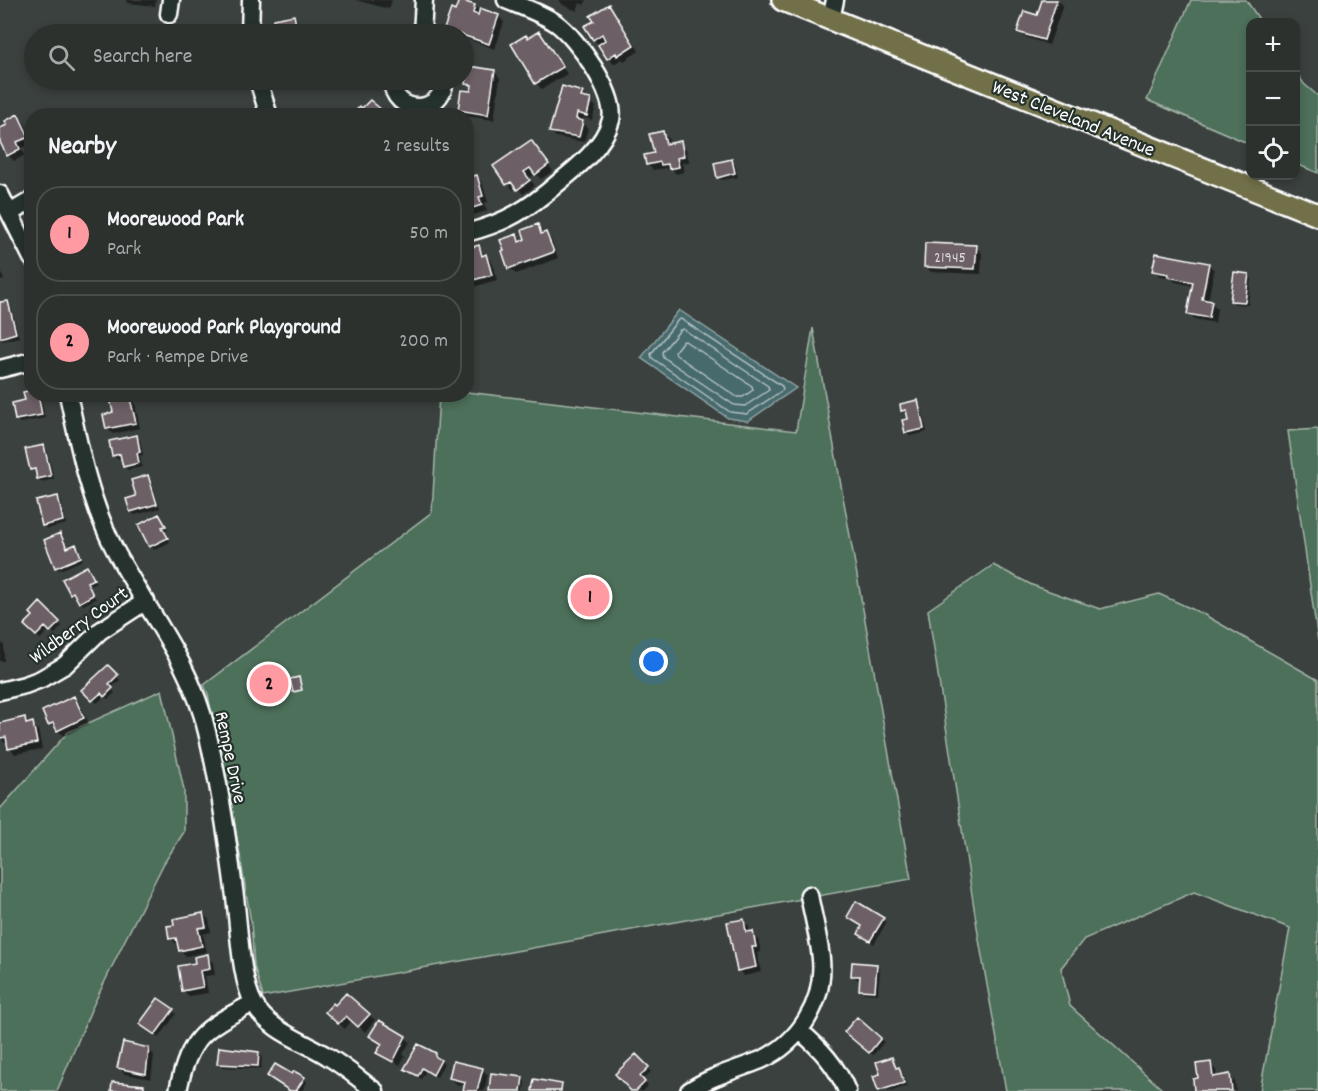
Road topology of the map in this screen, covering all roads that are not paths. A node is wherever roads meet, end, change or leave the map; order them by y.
1 (251, 0) edge
2 (424, 0) edge
3 (506, 0) edge
4 (783, 0) edge
5 (833, 9) edge
6 (250, 24) edge
7 (423, 24) edge
8 (261, 90) edge
9 (394, 90) edge
10 (442, 90) edge
11 (267, 108) edge
12 (0, 194) edge
13 (24, 205) edge
14 (10, 213) junction
15 (1318, 215) edge
16 (474, 230) edge
17 (24, 242) edge
18 (24, 363) edge
19 (0, 369) edge
20 (70, 402) edge
21 (146, 601) junction
22 (0, 691) edge
23 (810, 895) dead end
24 (253, 1003) junction
25 (800, 1031) junction
26 (178, 1091) edge
27 (375, 1091) edge
28 (689, 1091) edge
29 (847, 1091) edge

1 - 6 street
2 - 7 street
3 - 16 street
4 - 5 main road, West Cleveland Avenue
5 - 15 main road, West Cleveland Avenue
8 - 11 street
9 - 10 street
12 - 14 street
13 - 14 street
14 - 17 street
18 - 19 street
20 - 21 street, Rempe Drive
21 - 22 street, Wildberry Court
21 - 24 street, Rempe Drive
23 - 25 street
24 - 26 street
24 - 27 street
25 - 28 street
25 - 29 street

